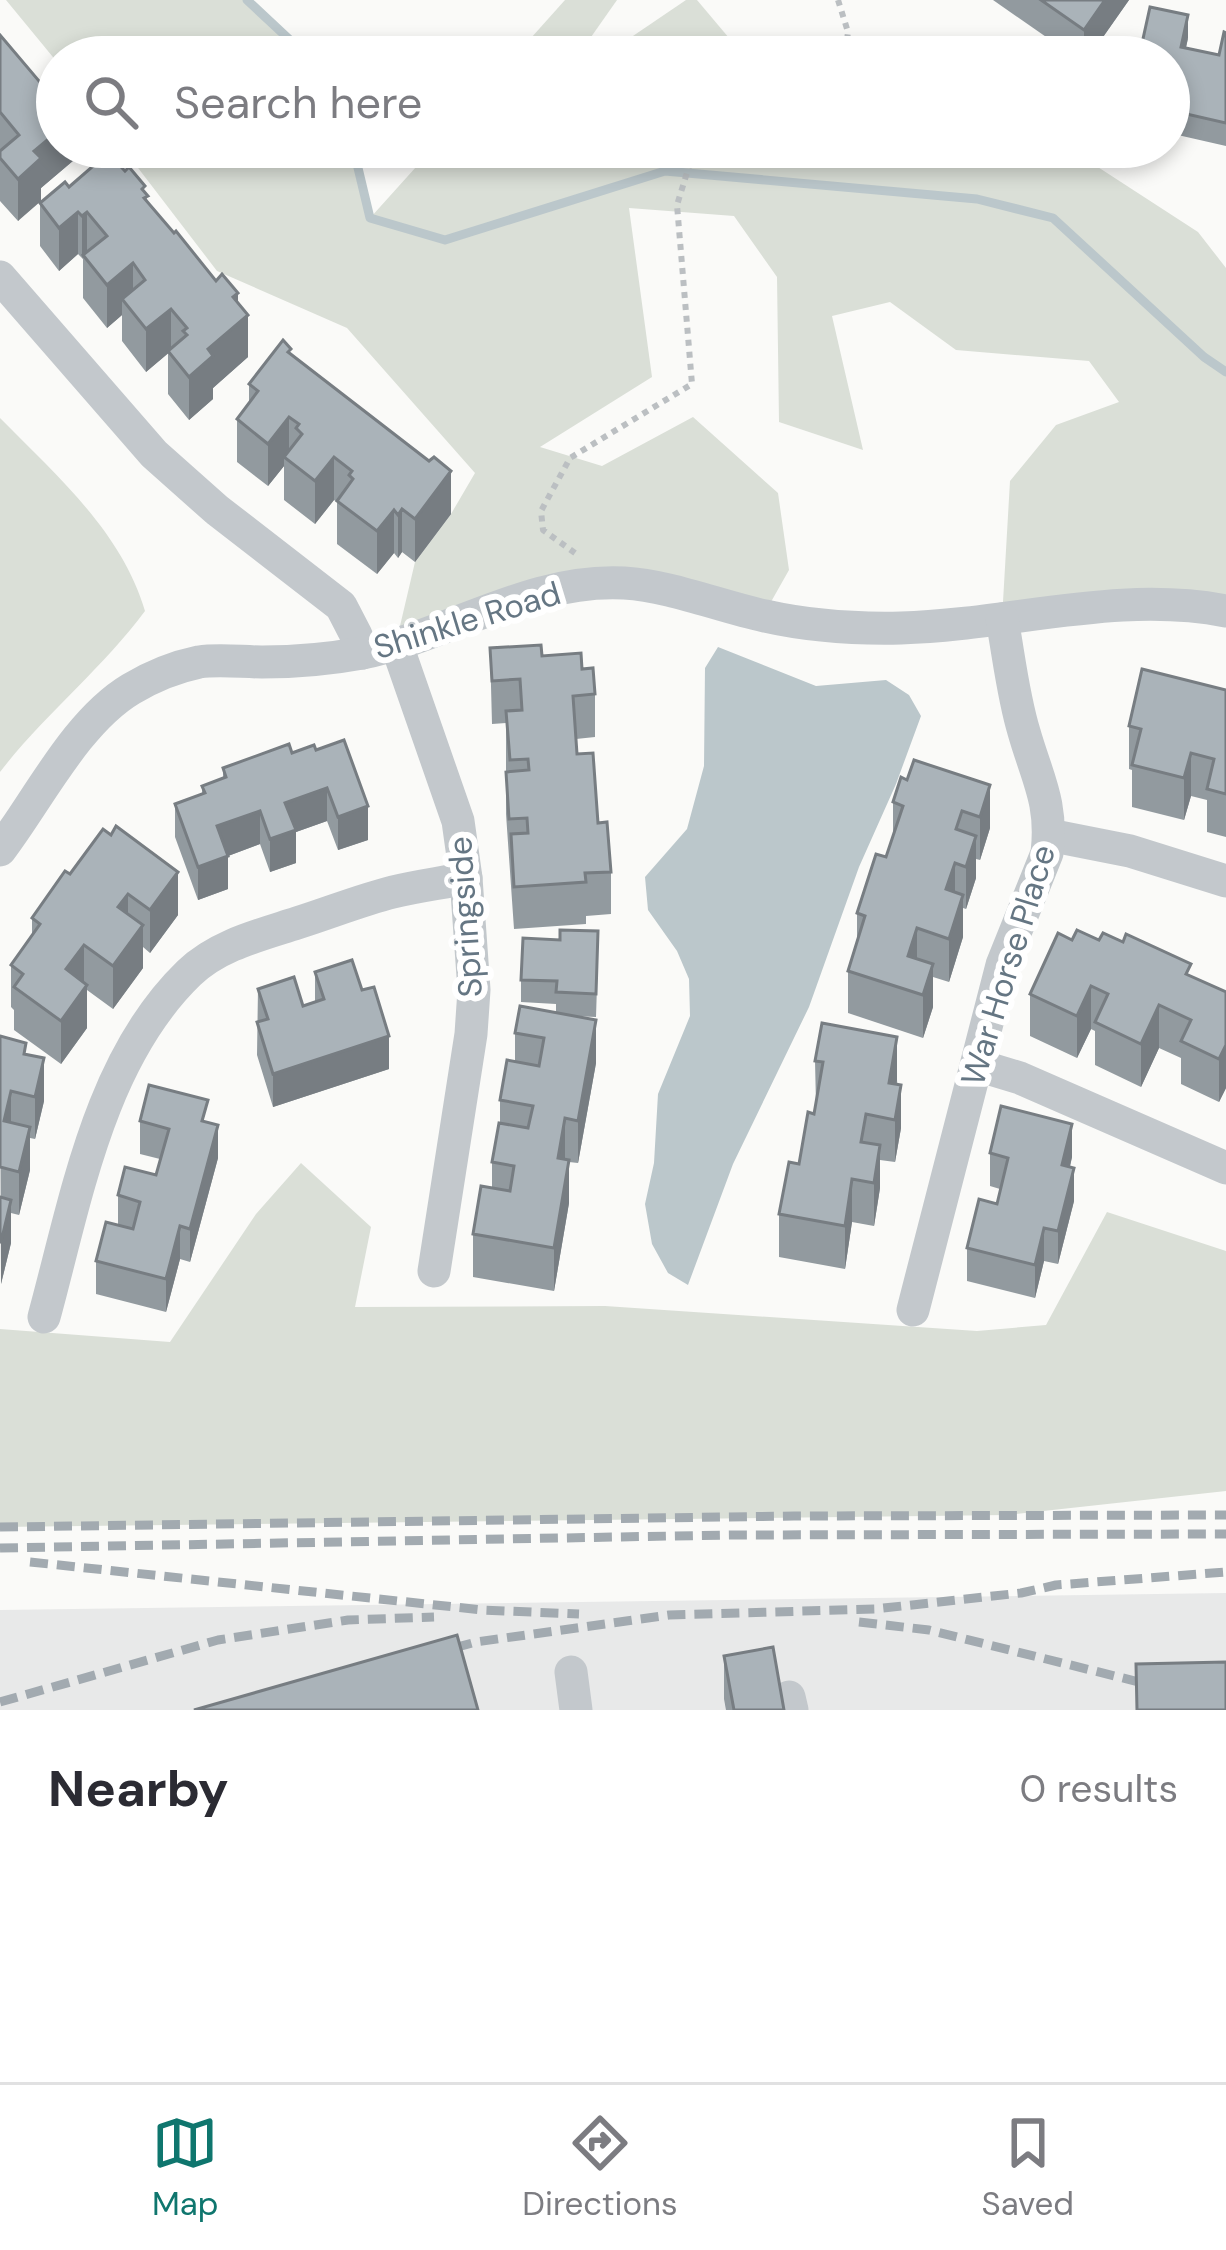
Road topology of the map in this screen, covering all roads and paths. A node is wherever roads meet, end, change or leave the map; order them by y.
1 (838, 0) edge
2 (848, 36) edge
3 (688, 168) edge
4 (0, 277) edge
5 (602, 583) junction
6 (1226, 611) edge
7 (1001, 619) junction
8 (396, 643) junction
9 (362, 653) junction
10 (1049, 835) junction
11 (0, 850) edge
12 (466, 878) junction
13 (1226, 881) edge
14 (977, 1065) junction
15 (1226, 1168) edge
16 (434, 1271) dead end
17 (913, 1310) dead end
18 (44, 1317) dead end
19 (571, 1672) dead end
20 (576, 1710) edge

1 - 2 path
3 - 5 path
4 - 9 street
5 - 7 street, Shinkle Road
5 - 8 street, Shinkle Road
6 - 7 street, Shinkle Road
7 - 10 street, War Horse Place
8 - 9 street, Shinkle Road
8 - 12 street, Springside
9 - 11 street, Shinkle Road
10 - 13 street
10 - 14 street, War Horse Place
12 - 16 street, Springside
12 - 18 street
14 - 15 street
14 - 17 street, War Horse Place
19 - 20 street

